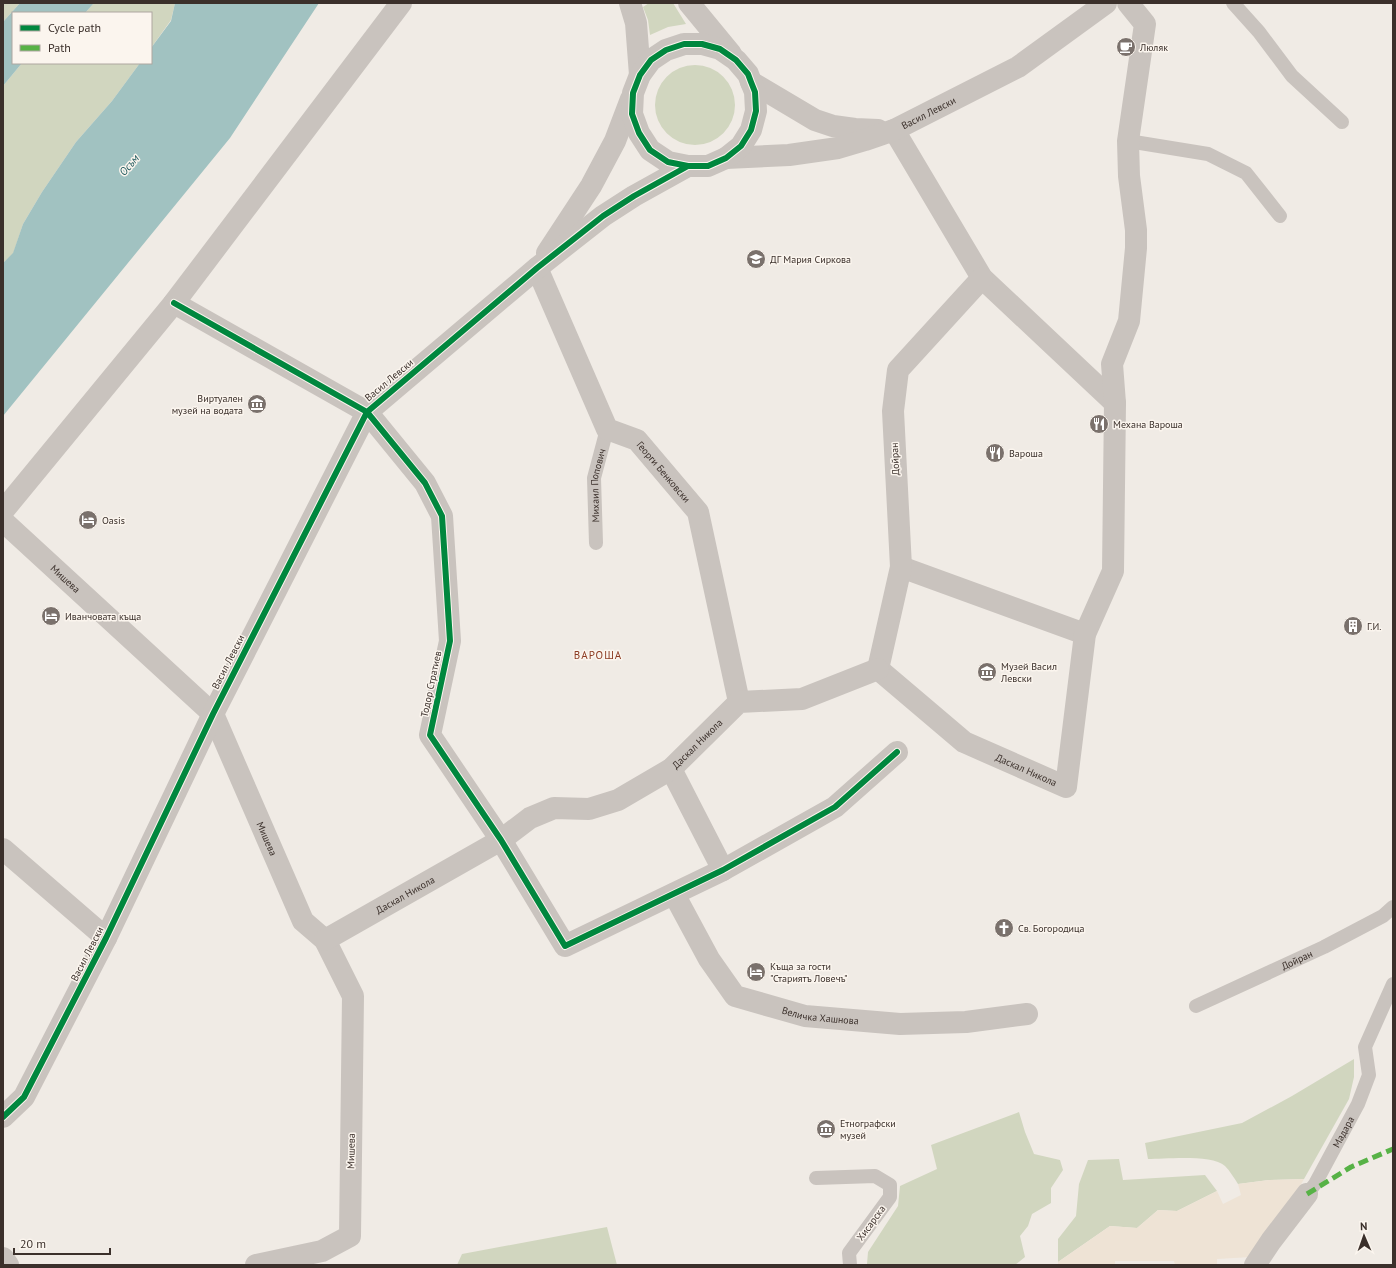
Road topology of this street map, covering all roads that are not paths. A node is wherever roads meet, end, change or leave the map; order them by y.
1 (401, 3) edge
2 (630, 3) edge
3 (689, 3) edge
4 (1106, 3) edge
5 (1128, 3) edge
6 (1233, 3) edge
7 (736, 60) junction
8 (751, 82) junction
9 (636, 84) junction
10 (1342, 122) dead end
11 (894, 130) junction
12 (1128, 141) junction
13 (726, 158) junction
14 (688, 166) junction
15 (1280, 216) dead end
16 (537, 268) junction
17 (982, 278) junction
18 (174, 303) junction
19 (1115, 403) junction
20 (367, 412) junction
21 (607, 429) junction
22 (3, 511) edge
23 (3, 521) edge
24 (596, 543) dead end
25 (901, 567) junction
26 (1085, 634) junction
27 (878, 669) junction
28 (739, 702) junction
29 (213, 714) junction
30 (897, 752) dead end
31 (671, 769) junction
32 (500, 840) junction
33 (3, 849) edge
34 (723, 870) junction
35 (674, 894) junction
36 (1393, 907) edge
37 (106, 938) junction
38 (325, 940) junction
39 (1393, 984) edge
40 (1196, 1006) dead end
41 (1027, 1014) dead end
42 (3, 1117) edge
43 (816, 1178) dead end
44 (1307, 1194) joint
45 (3, 1258) edge
46 (8, 1265) edge
47 (256, 1265) edge
48 (850, 1265) edge
49 (1255, 1265) edge

1 - 18 street
2 - 9 street
3 - 7 street
4 - 11 street, Васил Левски
5 - 12 street
6 - 10 lane
7 - 8 street
7 - 9 street
8 - 11 street
8 - 13 street
9 - 14 street
9 - 16 street
11 - 13 street, Васил Левски
11 - 17 street
12 - 15 lane
12 - 19 street
13 - 14 street
14 - 16 street
16 - 20 street, Васил Левски
16 - 21 street
17 - 19 street
17 - 25 street, Дойран
18 - 20 street
18 - 22 street
19 - 26 street
20 - 29 street, Васил Левски
20 - 32 street, Тодор Стратиев
21 - 24 lane, Михаил Попович
21 - 28 street, Георги Бенковски
23 - 29 street, Мишева
25 - 26 street
25 - 27 street, Дойран
26 - 27 street, Даскал Никола
27 - 28 street
28 - 31 street, Даскал Никола
29 - 37 street, Васил Левски
29 - 38 street, Мишева
30 - 34 street
31 - 32 street, Даскал Никола
31 - 34 street
32 - 35 street, Тодор Стратиев
32 - 38 street, Даскал Никола
33 - 37 street
34 - 35 street
35 - 41 street, Величка Хашнова
36 - 40 lane, Дойран
37 - 42 street, Васил Левски
38 - 47 street, Мишева
39 - 44 lane, Мадара
43 - 48 lane, Хисарска
44 - 49 street, Мадара
45 - 46 street

